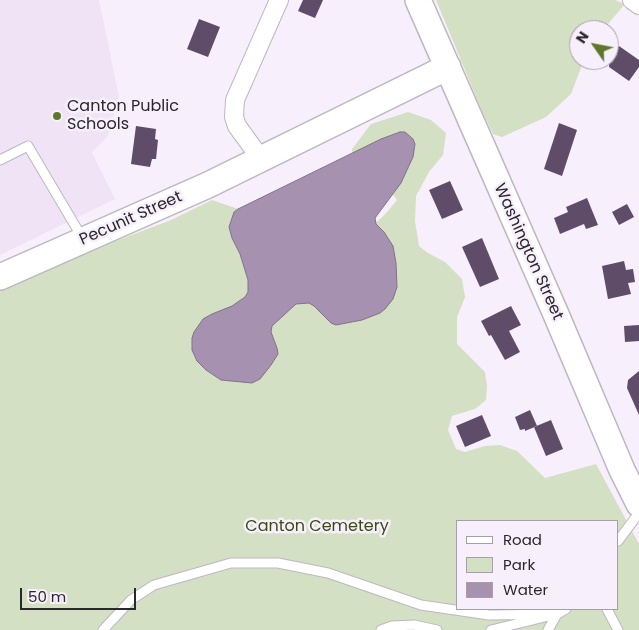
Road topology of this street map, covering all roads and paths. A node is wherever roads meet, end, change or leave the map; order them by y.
1 (279, 0) edge
2 (418, 0) edge
3 (632, 0) edge
4 (639, 5) edge
5 (448, 66) junction
6 (261, 159) junction
7 (0, 160) edge
8 (84, 239) junction
9 (0, 277) edge
10 (639, 504) edge
11 (639, 513) edge
12 (619, 540) edge
13 (564, 610) edge
14 (608, 610) edge
15 (557, 614) junction
16 (103, 630) edge
17 (381, 630) edge
18 (437, 630) edge
19 (491, 630) edge
20 (548, 630) edge
21 (618, 630) edge

1 - 6 street
2 - 5 main road, Washington Street
3 - 4 street
5 - 6 main road, Pecunit Street
5 - 10 main road, Washington Street
6 - 8 main road, Pecunit Street
7 - 8 lane
8 - 9 main road, Pecunit Street
11 - 12 lane
13 - 15 lane
14 - 21 lane
15 - 16 lane
15 - 19 lane
15 - 20 lane
17 - 18 lane

